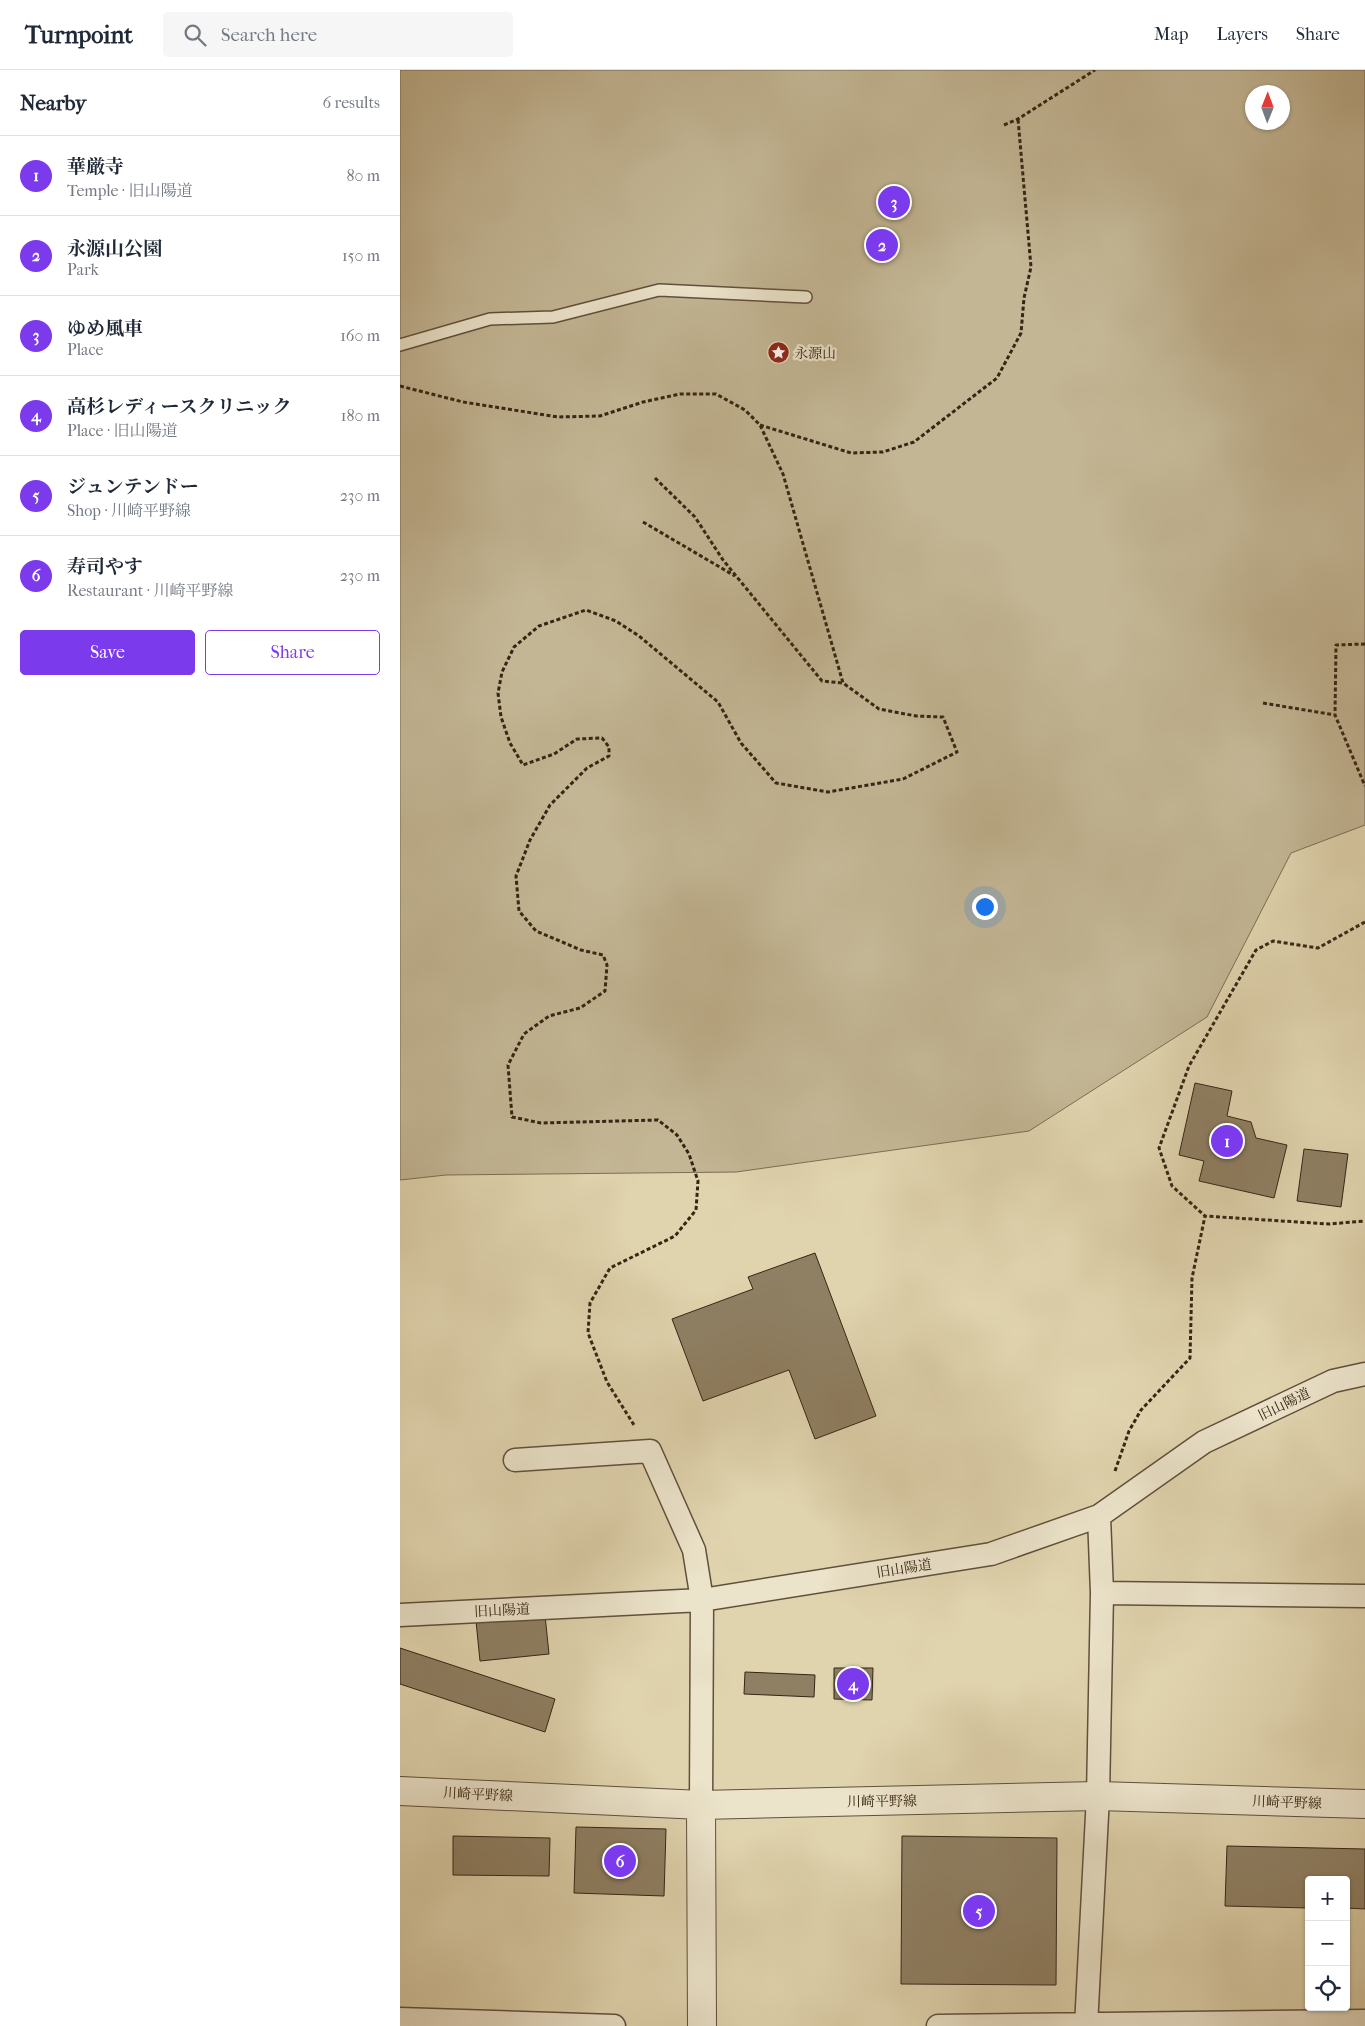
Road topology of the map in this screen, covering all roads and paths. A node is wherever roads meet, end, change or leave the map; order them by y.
1 (1095, 70) edge
2 (1018, 119) junction
3 (1004, 125) dead end
4 (806, 297) dead end
5 (400, 345) edge
6 (400, 386) edge
7 (760, 425) junction
8 (655, 478) dead end
9 (643, 522) dead end
10 (737, 578) junction
11 (1365, 644) edge
12 (843, 683) junction
13 (1263, 703) dead end
14 (1336, 716) junction
15 (1365, 786) edge
16 (1365, 922) edge
17 (1205, 1216) junction
18 (1365, 1221) edge
19 (1365, 1374) edge
20 (650, 1451) junction
21 (515, 1460) dead end
22 (1099, 1516) junction
23 (1102, 1593) junction
24 (1365, 1596) edge
25 (702, 1600) junction
26 (400, 1616) edge
27 (400, 1791) edge
28 (1098, 1796) junction
29 (1365, 1804) edge
30 (701, 1805) junction
31 (400, 2019) edge
32 (1365, 2021) edge
33 (1086, 2025) edge
34 (614, 2026) edge
35 (702, 2026) edge
36 (938, 2026) edge

1 - 2 path
2 - 3 path
2 - 7 path
4 - 5 lane
6 - 7 path
7 - 12 path
8 - 10 path
9 - 10 path
10 - 12 path
11 - 14 path
12 - 20 path
13 - 14 path
14 - 15 path
16 - 17 path
17 - 18 path
17 - 22 path
19 - 22 street, 旧山陽道
20 - 21 street
20 - 25 street
22 - 23 street
22 - 25 street, 旧山陽道
23 - 24 street
23 - 28 street
25 - 26 street, 旧山陽道
25 - 30 street
27 - 30 street, 川崎平野線
28 - 29 street, 川崎平野線
28 - 30 street, 川崎平野線
28 - 33 street
30 - 35 street
31 - 34 street
32 - 33 street
33 - 36 street

